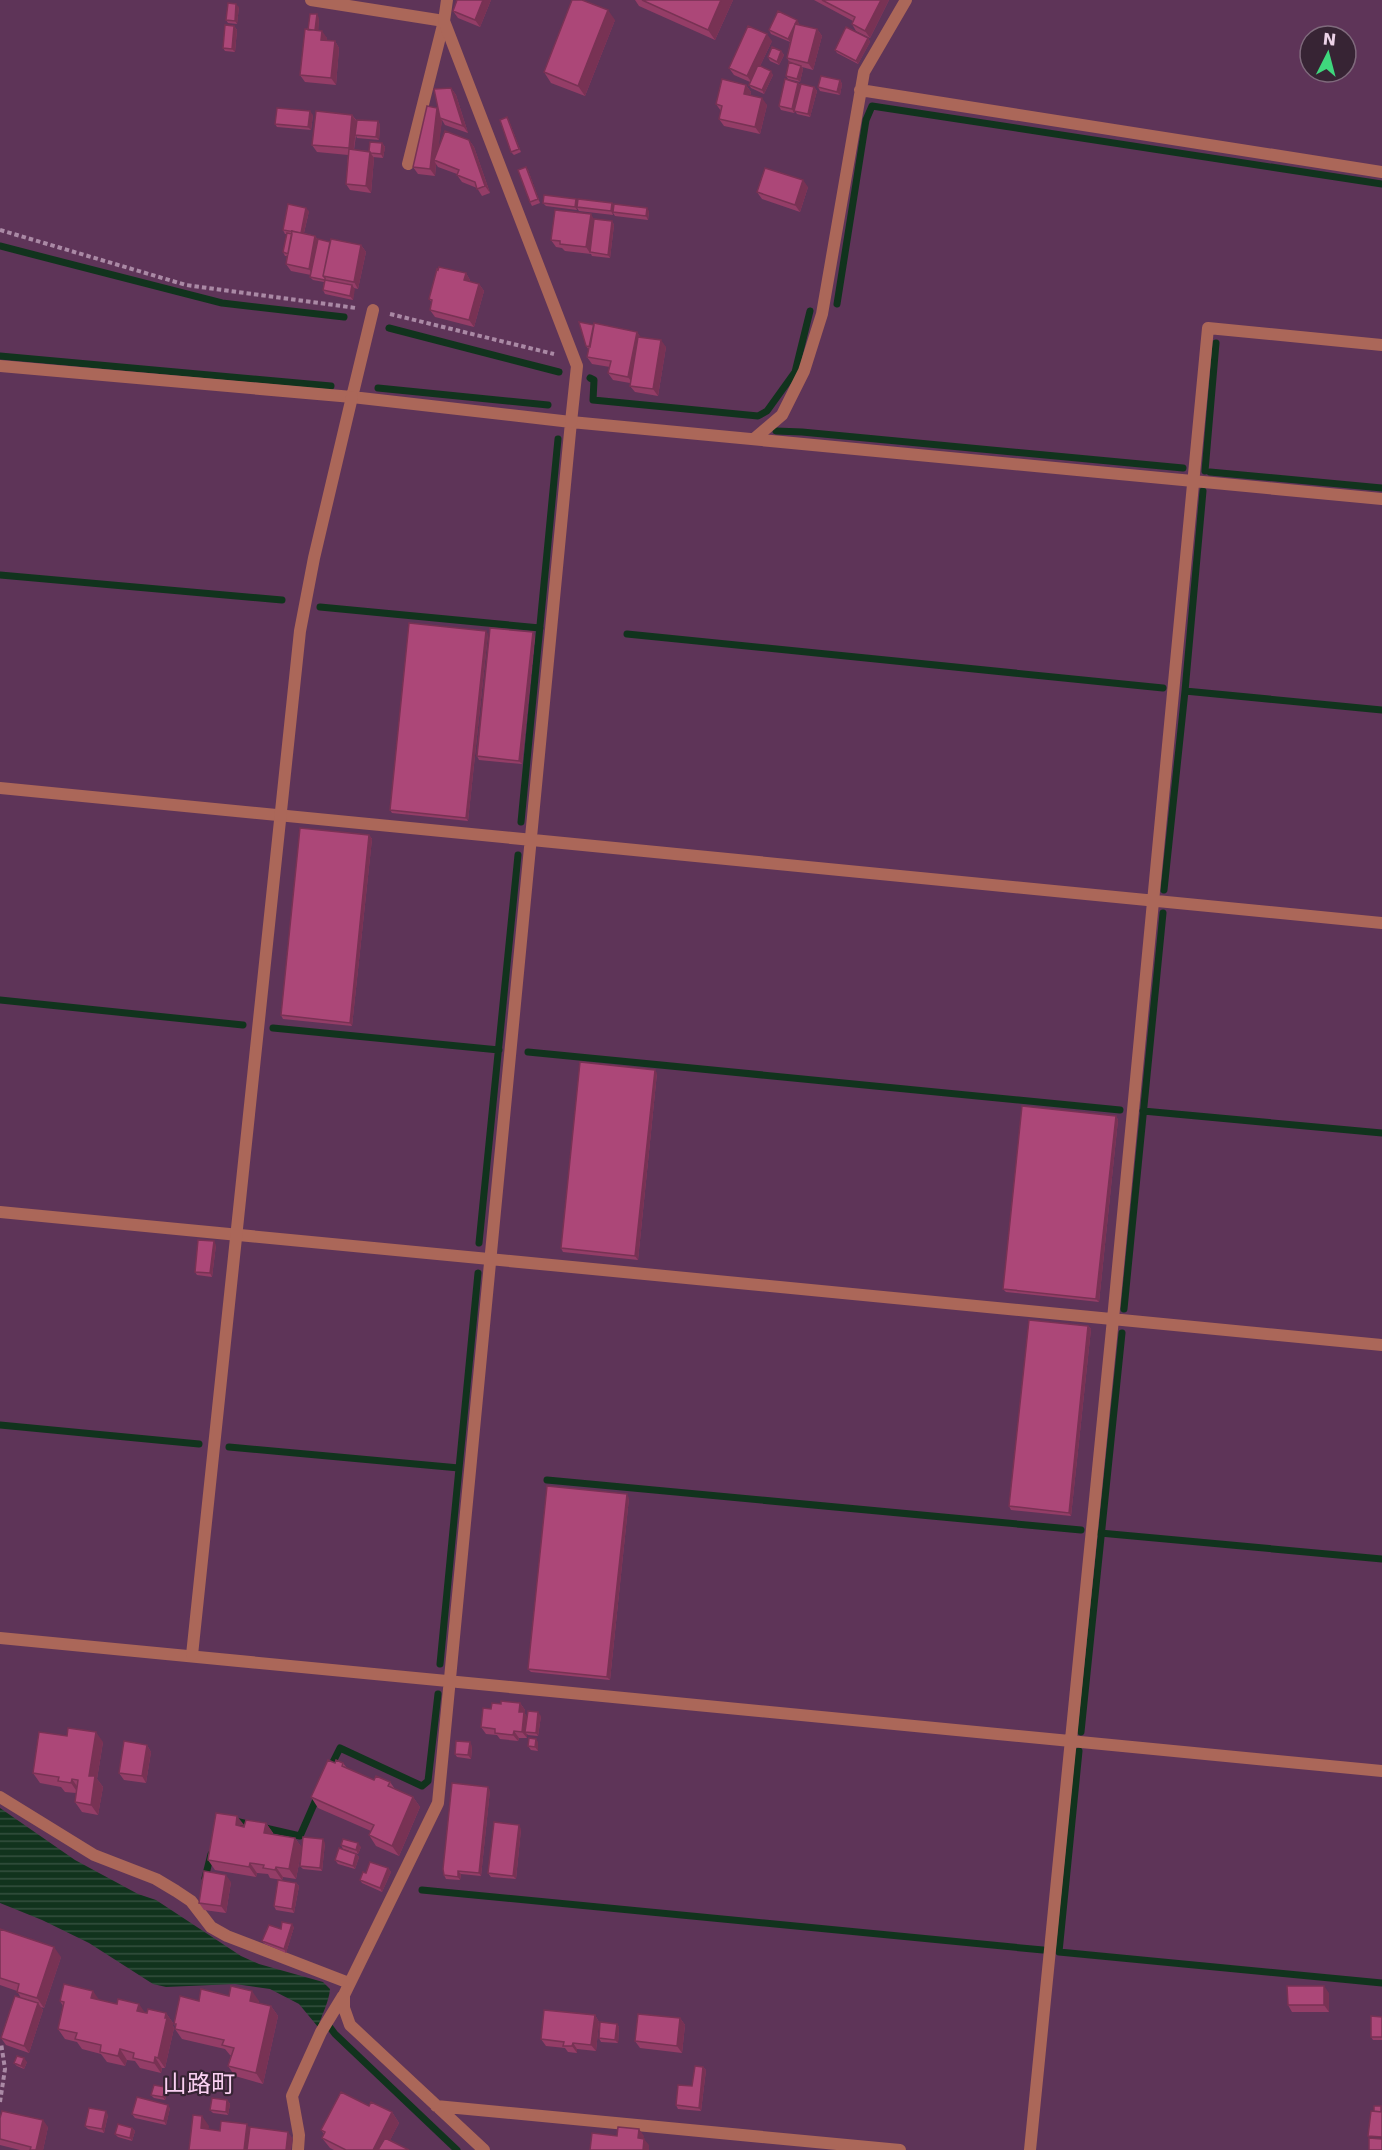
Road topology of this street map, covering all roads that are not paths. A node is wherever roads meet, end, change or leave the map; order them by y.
1 (311, 0) edge
2 (447, 0) edge
3 (906, 0) edge
4 (444, 21) junction
5 (861, 90) junction
6 (408, 164) dead end
7 (1382, 172) edge
8 (373, 310) road end
9 (1382, 345) edge
10 (0, 366) edge
11 (352, 397) junction
12 (571, 422) junction
13 (755, 438) junction
14 (1194, 481) junction
15 (1382, 499) edge
16 (0, 788) edge
17 (280, 815) junction
18 (531, 840) junction
19 (1152, 900) junction
20 (1382, 923) edge
21 (0, 1212) edge
22 (237, 1235) junction
23 (490, 1260) junction
24 (1113, 1319) junction
25 (1382, 1345) edge
26 (0, 1638) edge
27 (192, 1655) junction
28 (449, 1681) junction
29 (1070, 1741) junction
30 (1382, 1771) edge
31 (0, 1797) edge
32 (346, 1989) junction
33 (436, 2106) junction
34 (298, 2150) edge
35 (484, 2150) edge
36 (900, 2150) edge
37 (1030, 2150) edge

1 - 4 street
2 - 4 street
3 - 5 street
4 - 6 street
4 - 12 street
5 - 7 street
5 - 13 street
8 - 11 street
9 - 14 street
10 - 11 street
11 - 12 street
11 - 17 street
12 - 13 street
12 - 18 street
13 - 14 street
14 - 15 street
14 - 19 street
16 - 17 street
17 - 18 street
17 - 22 street
18 - 19 street
18 - 23 street
19 - 20 street
19 - 24 street
21 - 22 street
22 - 23 street
22 - 27 street
23 - 24 street
23 - 28 street
24 - 25 street
24 - 29 street
26 - 27 street
27 - 28 street
28 - 29 street
28 - 32 street
29 - 30 street
29 - 37 street
31 - 32 street
32 - 33 street
32 - 34 street
33 - 35 street
33 - 36 street

